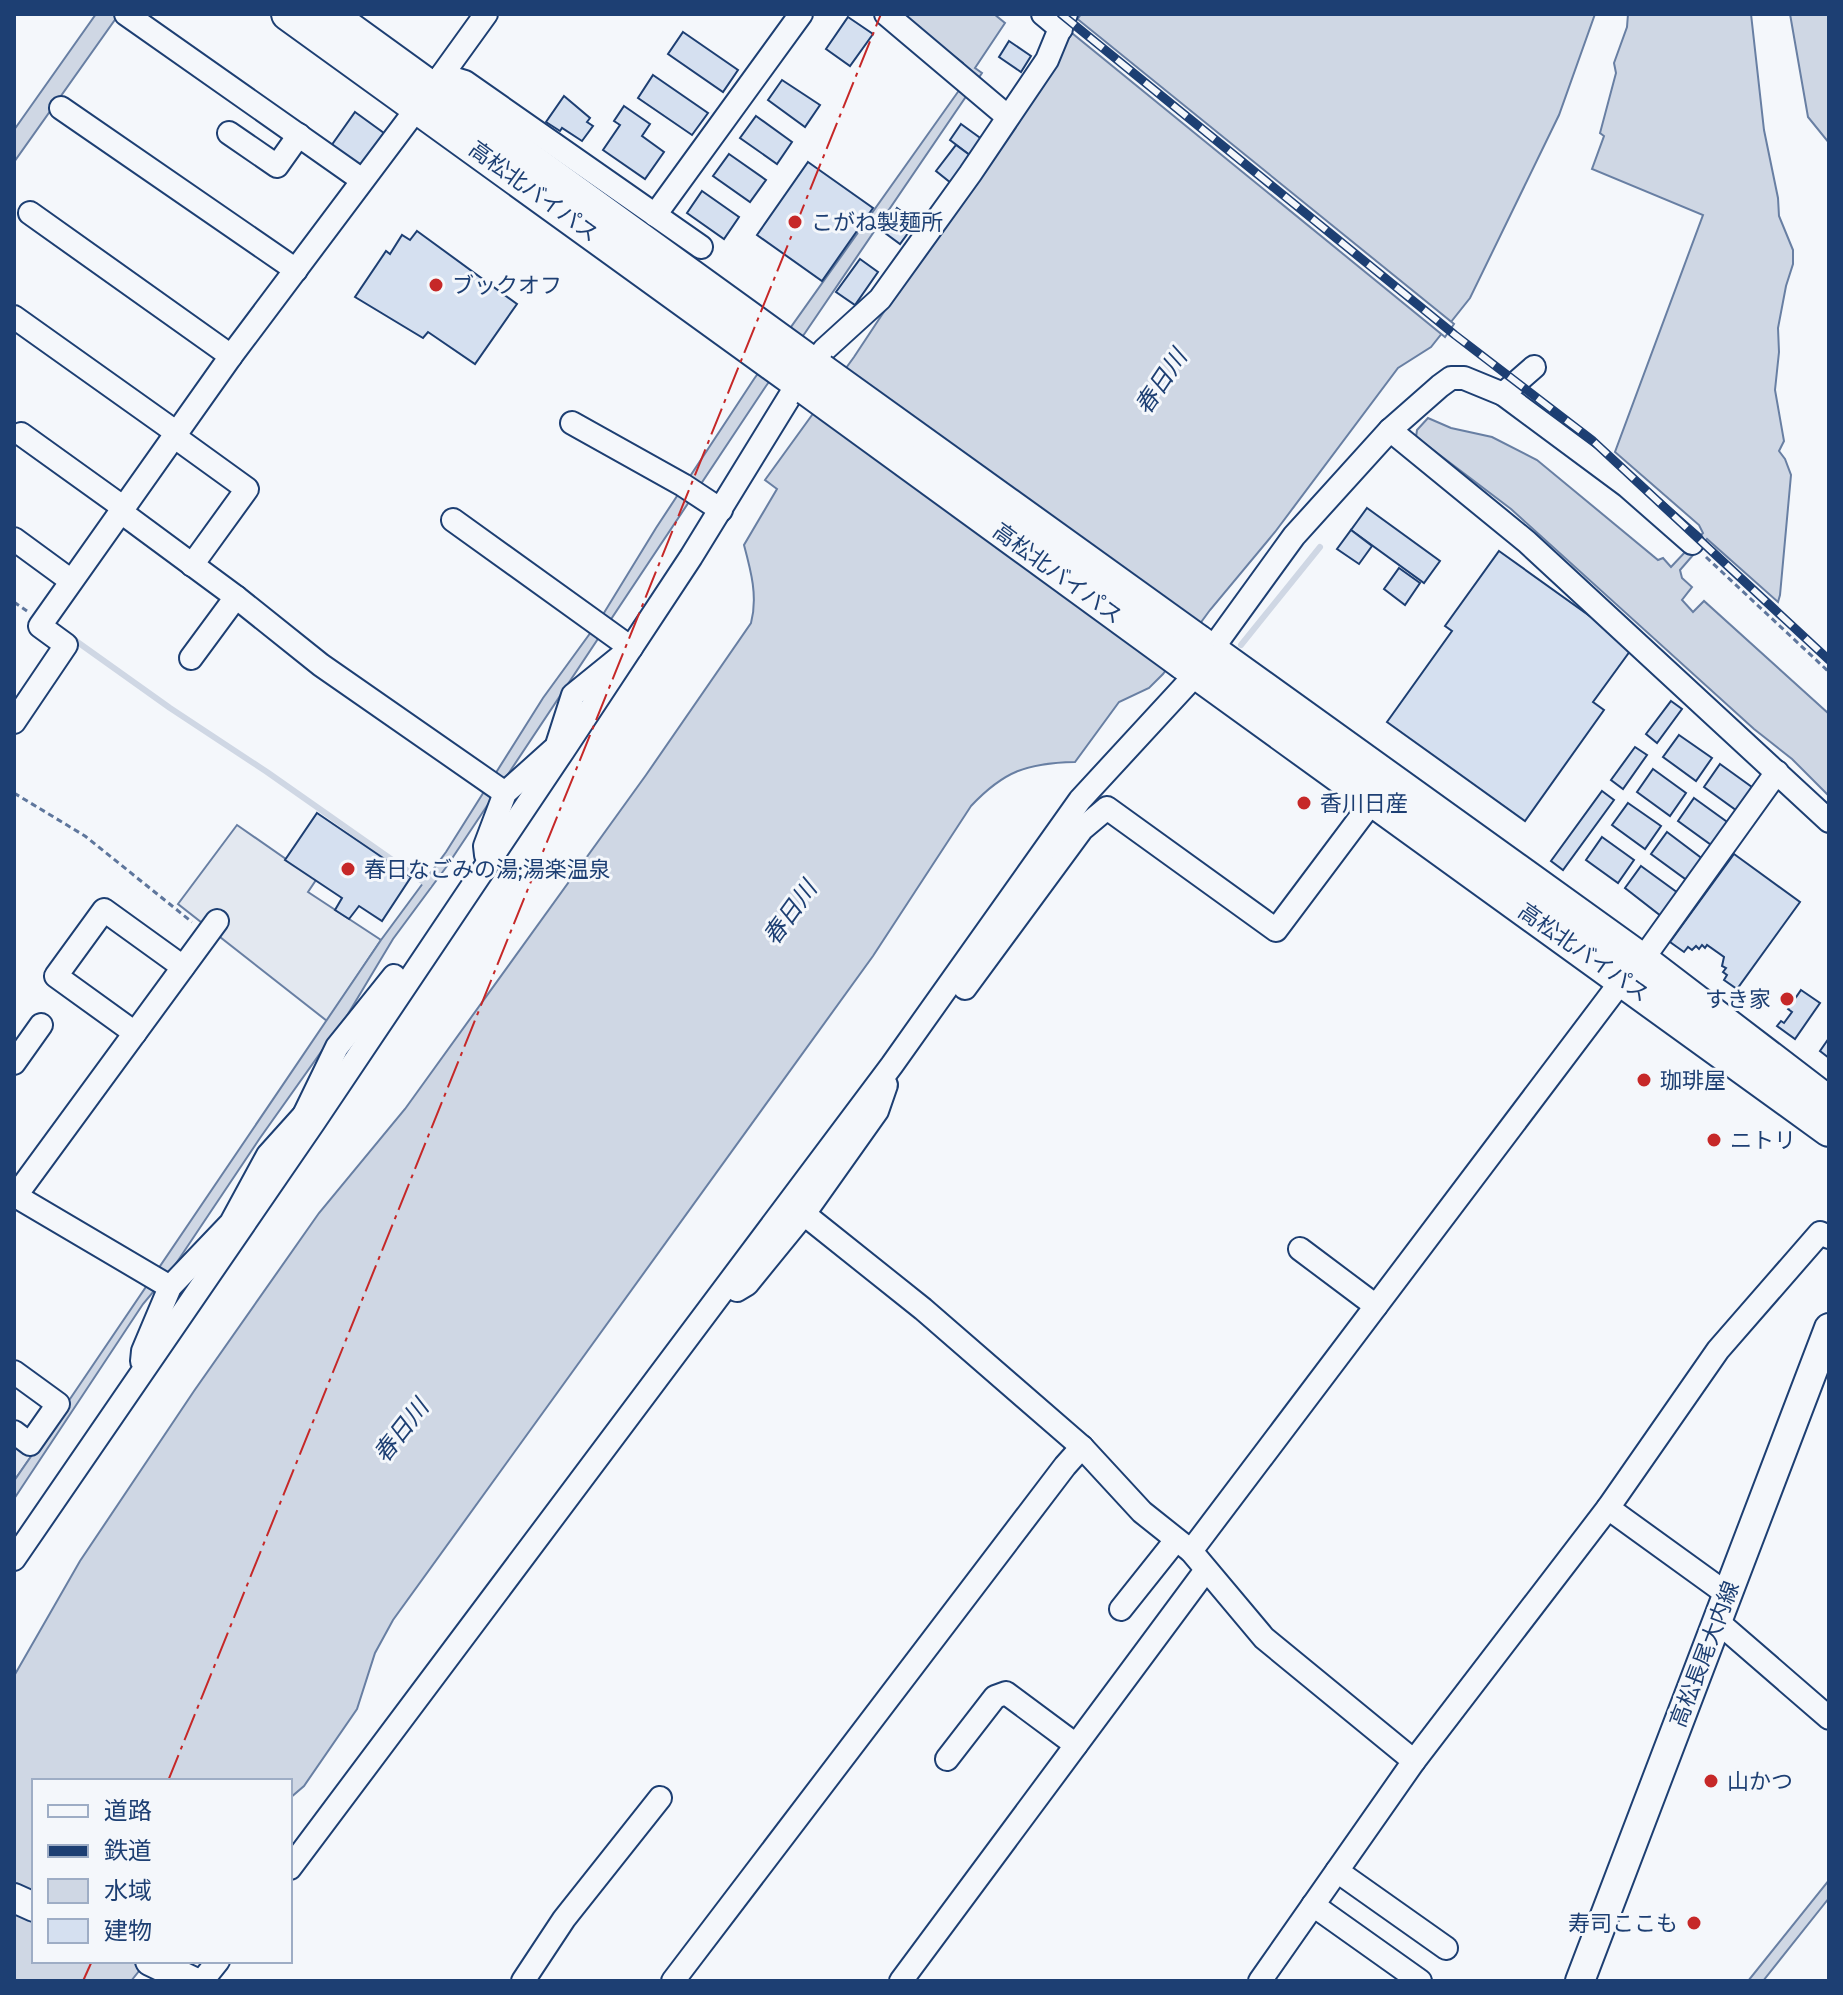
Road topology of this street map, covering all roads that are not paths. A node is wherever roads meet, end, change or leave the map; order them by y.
1 (126, 14) edge
2 (288, 14) edge
3 (329, 14) edge
4 (486, 14) edge
5 (801, 14) edge
6 (886, 14) edge
7 (1043, 14) edge
8 (1064, 22) edge
9 (430, 90) junction
10 (61, 108) dead end
11 (1008, 117) junction
12 (229, 133) dead end
13 (299, 135) junction
14 (362, 180) junction
15 (30, 213) dead end
16 (655, 215) junction
17 (701, 247) dead end
18 (296, 270) junction
19 (14, 317) edge
20 (231, 356) junction
21 (796, 366) junction
22 (1534, 367) dead end
23 (1503, 394) junction
24 (572, 423) dead end
25 (1390, 430) junction
26 (21, 434) dead end
27 (176, 435) junction
28 (122, 510) junction
29 (721, 510) junction
30 (453, 520) dead end
31 (14, 539) edge
32 (1692, 543) road end
33 (192, 565) junction
34 (70, 580) junction
35 (236, 597) junction
36 (631, 648) junction
37 (1197, 657) junction
38 (191, 658) dead end
39 (14, 722) edge
40 (560, 748) junction
41 (1328, 753) junction
42 (1777, 772) junction
43 (496, 786) junction
44 (1372, 802) junction
45 (1829, 821) edge
46 (487, 864) junction
47 (212, 928) road end
48 (183, 967) junction
49 (1632, 970) junction
50 (942, 995) junction
51 (41, 1025) dead end
52 (135, 1033) junction
53 (14, 1063) edge
54 (892, 1065) junction
55 (1829, 1103) edge
56 (1829, 1130) edge
57 (14, 1196) edge
58 (804, 1214) junction
59 (236, 1227) junction
60 (1829, 1237) edge
61 (1300, 1249) dead end
62 (170, 1287) junction
63 (712, 1306) junction
64 (1376, 1306) junction
65 (1829, 1328) edge
66 (14, 1372) edge
67 (139, 1378) junction
68 (14, 1432) edge
69 (1082, 1447) junction
70 (1608, 1508) junction
71 (1183, 1545) junction
72 (14, 1559) edge
73 (1206, 1570) junction
74 (1727, 1594) junction
75 (1121, 1609) dead end
76 (1717, 1621) junction
77 (1826, 1707) edge
78 (1076, 1745) junction
79 (947, 1759) dead end
80 (1414, 1761) junction
81 (660, 1798) dead end
82 (292, 1865) edge
83 (1337, 1871) junction
84 (1313, 1905) junction
85 (1446, 1948) dead end
86 (155, 1963) edge
87 (215, 1963) edge
88 (193, 1980) edge
89 (523, 1981) edge
90 (673, 1981) edge
91 (901, 1981) edge
92 (1260, 1981) edge
93 (1420, 1981) edge
94 (1580, 1981) edge

1 - 13 street
2 - 9 highway, 高松北バイパス
3 - 9 highway, 高松北バイパス
4 - 9 street
5 - 16 street
6 - 11 street
7 - 8 street
8 - 11 street
9 - 14 street
9 - 16 street
9 - 21 highway, 高松北バイパス
10 - 18 street
11 - 21 street
12 - 13 street
13 - 14 street
14 - 18 street
15 - 20 street
16 - 17 street
18 - 20 street
19 - 27 street
20 - 27 street
21 - 29 street
21 - 37 highway, 高松北バイパス, bridge
22 - 23 street
23 - 25 street
23 - 32 street
24 - 29 street
25 - 37 street
25 - 42 street
26 - 28 street
27 - 28 street
27 - 33 street
28 - 33 street
28 - 34 street
29 - 36 street
30 - 36 street
31 - 34 street
33 - 35 street
34 - 39 street
35 - 38 street
35 - 43 street
36 - 40 street
37 - 41 highway, 高松北バイパス
37 - 50 street
40 - 43 street
40 - 46 street
41 - 44 highway, 高松北バイパス
41 - 49 highway, 高松北バイパス
42 - 45 street
42 - 49 street
43 - 46 street
44 - 49 highway, 高松北バイパス
44 - 50 street
46 - 59 street
47 - 48 street
48 - 52 street
48 - 52 street
49 - 55 highway, 高松北バイパス
49 - 56 highway, 高松北バイパス
49 - 64 street
50 - 54 street
51 - 53 street
52 - 57 street
54 - 58 street
54 - 63 street
57 - 62 street
58 - 63 street
58 - 69 street
59 - 62 street
59 - 67 street
60 - 70 street
61 - 64 street
62 - 67 street
63 - 82 street
64 - 71 street
65 - 74 main road, 高松長尾大内線
66 - 68 street
67 - 72 street
69 - 71 street
69 - 90 street
70 - 74 street
70 - 80 street
71 - 73 street
71 - 75 street
73 - 78 street
73 - 80 street
74 - 76 main road, 高松長尾大内線
76 - 77 street
76 - 94 main road, 高松長尾大内線
78 - 79 street
78 - 91 street
80 - 83 street
81 - 89 street
83 - 84 street
83 - 85 street
84 - 92 street
84 - 93 street
86 - 88 main road
87 - 88 street

